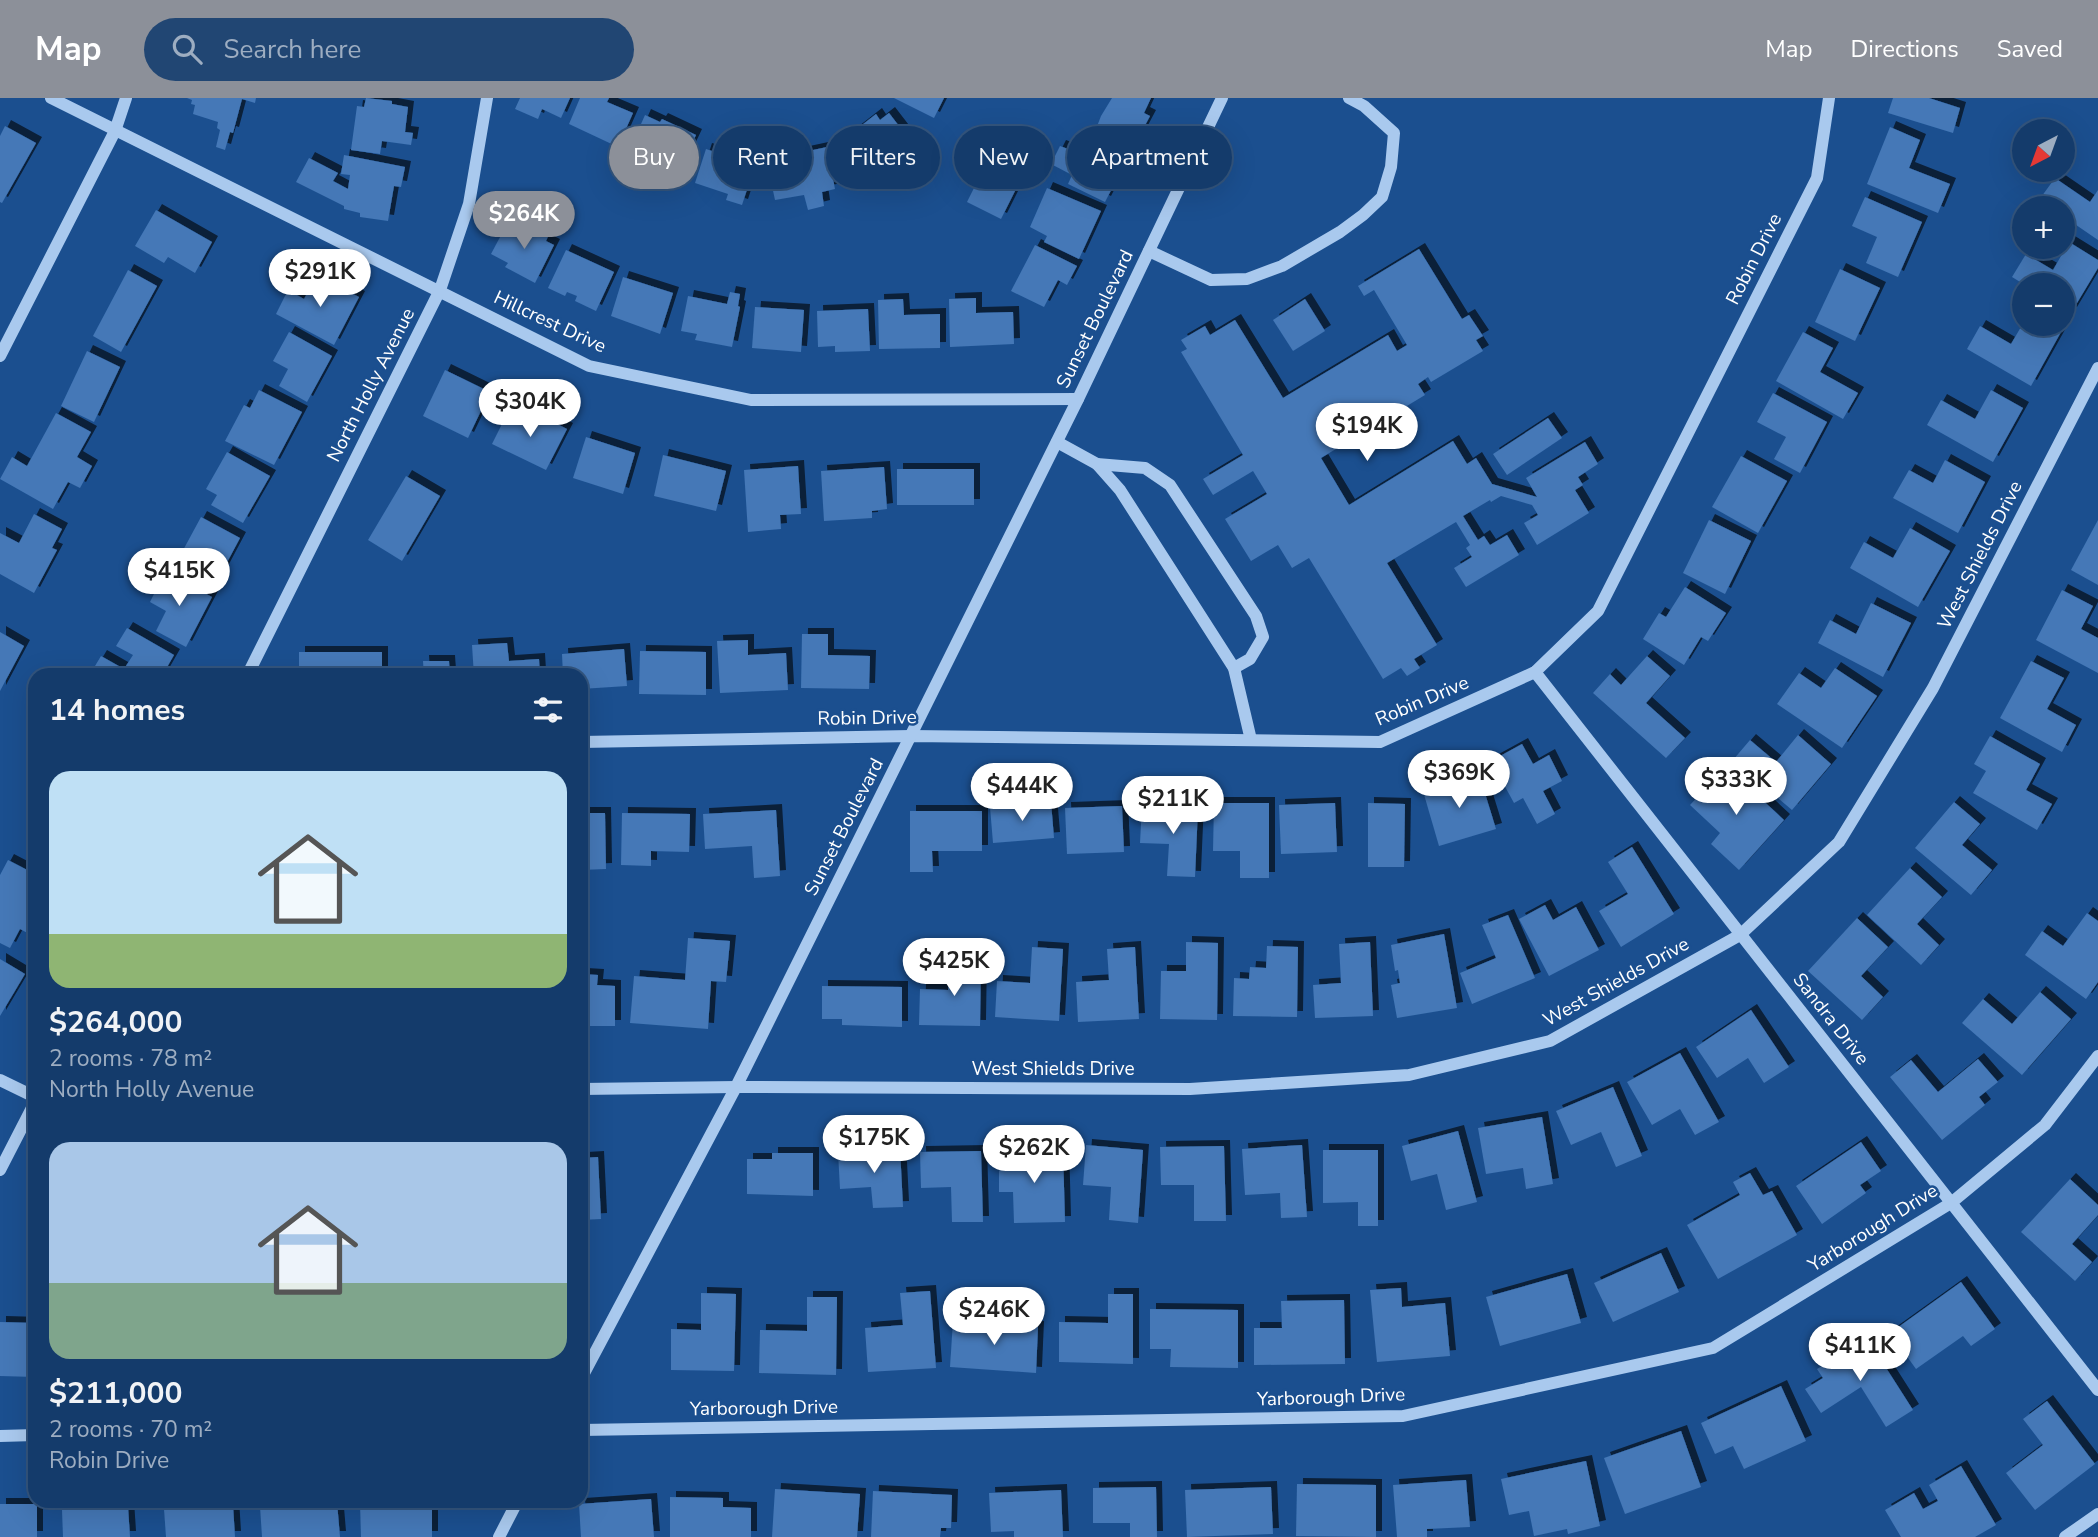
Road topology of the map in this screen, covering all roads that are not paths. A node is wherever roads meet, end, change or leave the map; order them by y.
1 (51, 98) edge
2 (126, 98) edge
3 (487, 98) edge
4 (1222, 98) edge
5 (1349, 98) edge
6 (1829, 98) edge
7 (115, 131) junction
8 (1149, 251) junction
9 (440, 290) junction
10 (0, 356) edge
11 (2098, 368) edge
12 (1078, 400) junction
13 (1057, 442) junction
14 (1097, 464) junction
15 (251, 668) edge
16 (1234, 668) junction
17 (1535, 672) junction
18 (911, 736) junction
19 (1251, 740) junction
20 (588, 742) edge
21 (1740, 935) junction
22 (2098, 1056) edge
23 (0, 1080) edge
24 (736, 1087) junction
25 (588, 1089) edge
26 (28, 1096) edge
27 (28, 1114) edge
28 (0, 1170) edge
29 (1951, 1203) junction
30 (588, 1366) edge
31 (2098, 1390) edge
32 (588, 1430) edge
33 (28, 1435) edge
34 (0, 1436) edge
35 (514, 1508) edge
36 (2098, 1514) edge
37 (499, 1537) edge
38 (2065, 1537) edge

1 - 7 street, Hillcrest Drive
2 - 7 street
3 - 9 street, North Holly Avenue
4 - 8 street, Sunset Boulevard
5 - 8 street
6 - 17 street, Robin Drive
7 - 9 street, Hillcrest Drive
7 - 10 street
8 - 12 street, Sunset Boulevard
9 - 12 street, Hillcrest Drive
9 - 15 street, North Holly Avenue
11 - 21 street, West Shields Drive
12 - 13 street, Sunset Boulevard
13 - 14 street
13 - 18 street, Sunset Boulevard
14 - 16 street
14 - 16 street
16 - 19 street
17 - 19 street, Robin Drive
17 - 21 street, Sandra Drive
18 - 19 street, Robin Drive
18 - 20 street, Robin Drive
18 - 24 street, Sunset Boulevard
21 - 24 street, West Shields Drive
21 - 29 street, Sandra Drive
22 - 29 street, Yarborough Drive
23 - 26 street
24 - 25 street, West Shields Drive
24 - 30 street, Sunset Boulevard
27 - 28 street
29 - 31 street, Sandra Drive
29 - 32 street, Yarborough Drive
33 - 34 street
35 - 37 street
36 - 38 street

